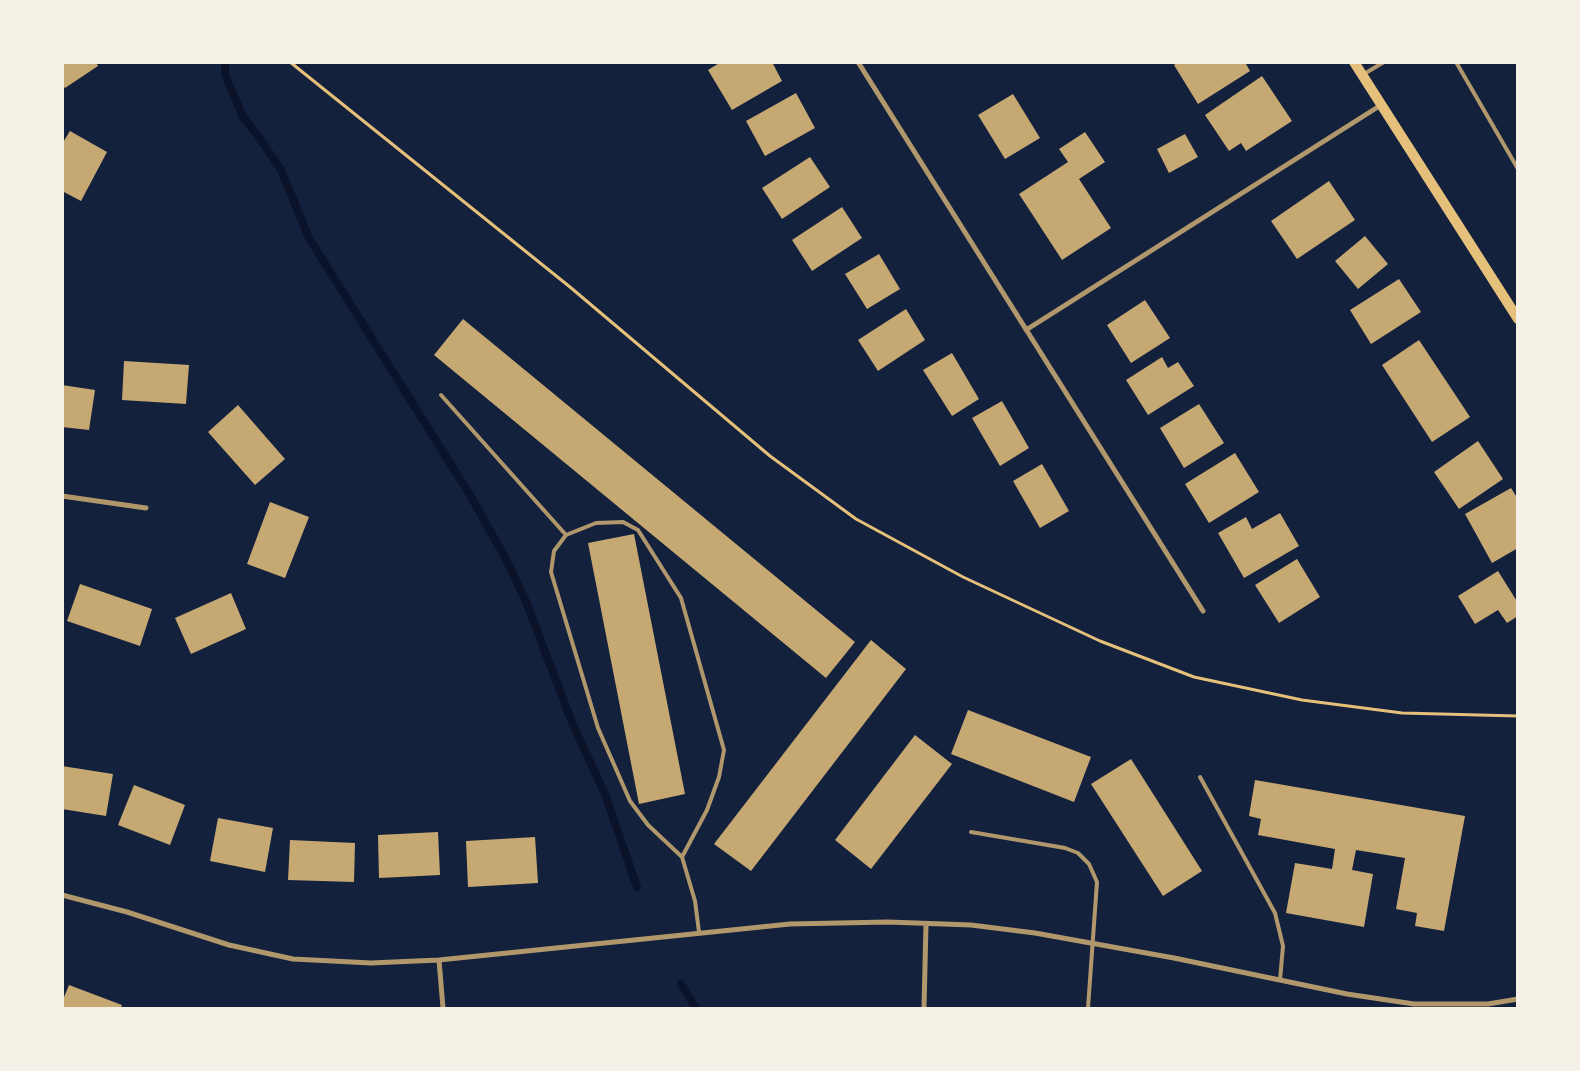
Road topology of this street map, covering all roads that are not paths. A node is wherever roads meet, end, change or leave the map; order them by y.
1 (858, 62) edge
2 (1354, 62) edge
3 (1384, 62) edge
4 (1456, 62) edge
5 (1362, 75) junction
6 (1381, 105) junction
7 (1518, 169) edge
8 (1518, 320) edge
9 (1026, 330) junction
10 (440, 395) dead end
11 (62, 496) edge
12 (146, 508) dead end
13 (566, 535) junction
14 (1203, 611) dead end
15 (1200, 777) dead end
16 (970, 832) dead end
17 (682, 857) junction
18 (62, 895) edge
19 (926, 924) junction
20 (699, 932) junction
21 (1094, 944) junction
22 (439, 960) junction
23 (1280, 980) junction
24 (1518, 999) edge
25 (443, 1008) edge
26 (924, 1008) edge
27 (1088, 1008) edge

1 - 9 street
2 - 5 main road
3 - 5 lane
4 - 7 lane
5 - 6 main road
6 - 8 main road
6 - 9 street
9 - 14 street
10 - 13 lane
11 - 12 street
13 - 17 lane
13 - 17 lane
15 - 23 lane
16 - 21 lane
17 - 20 lane
18 - 22 street
19 - 20 street
19 - 21 street
19 - 26 street
20 - 22 street
21 - 23 street
21 - 27 lane
22 - 25 street
23 - 24 street

